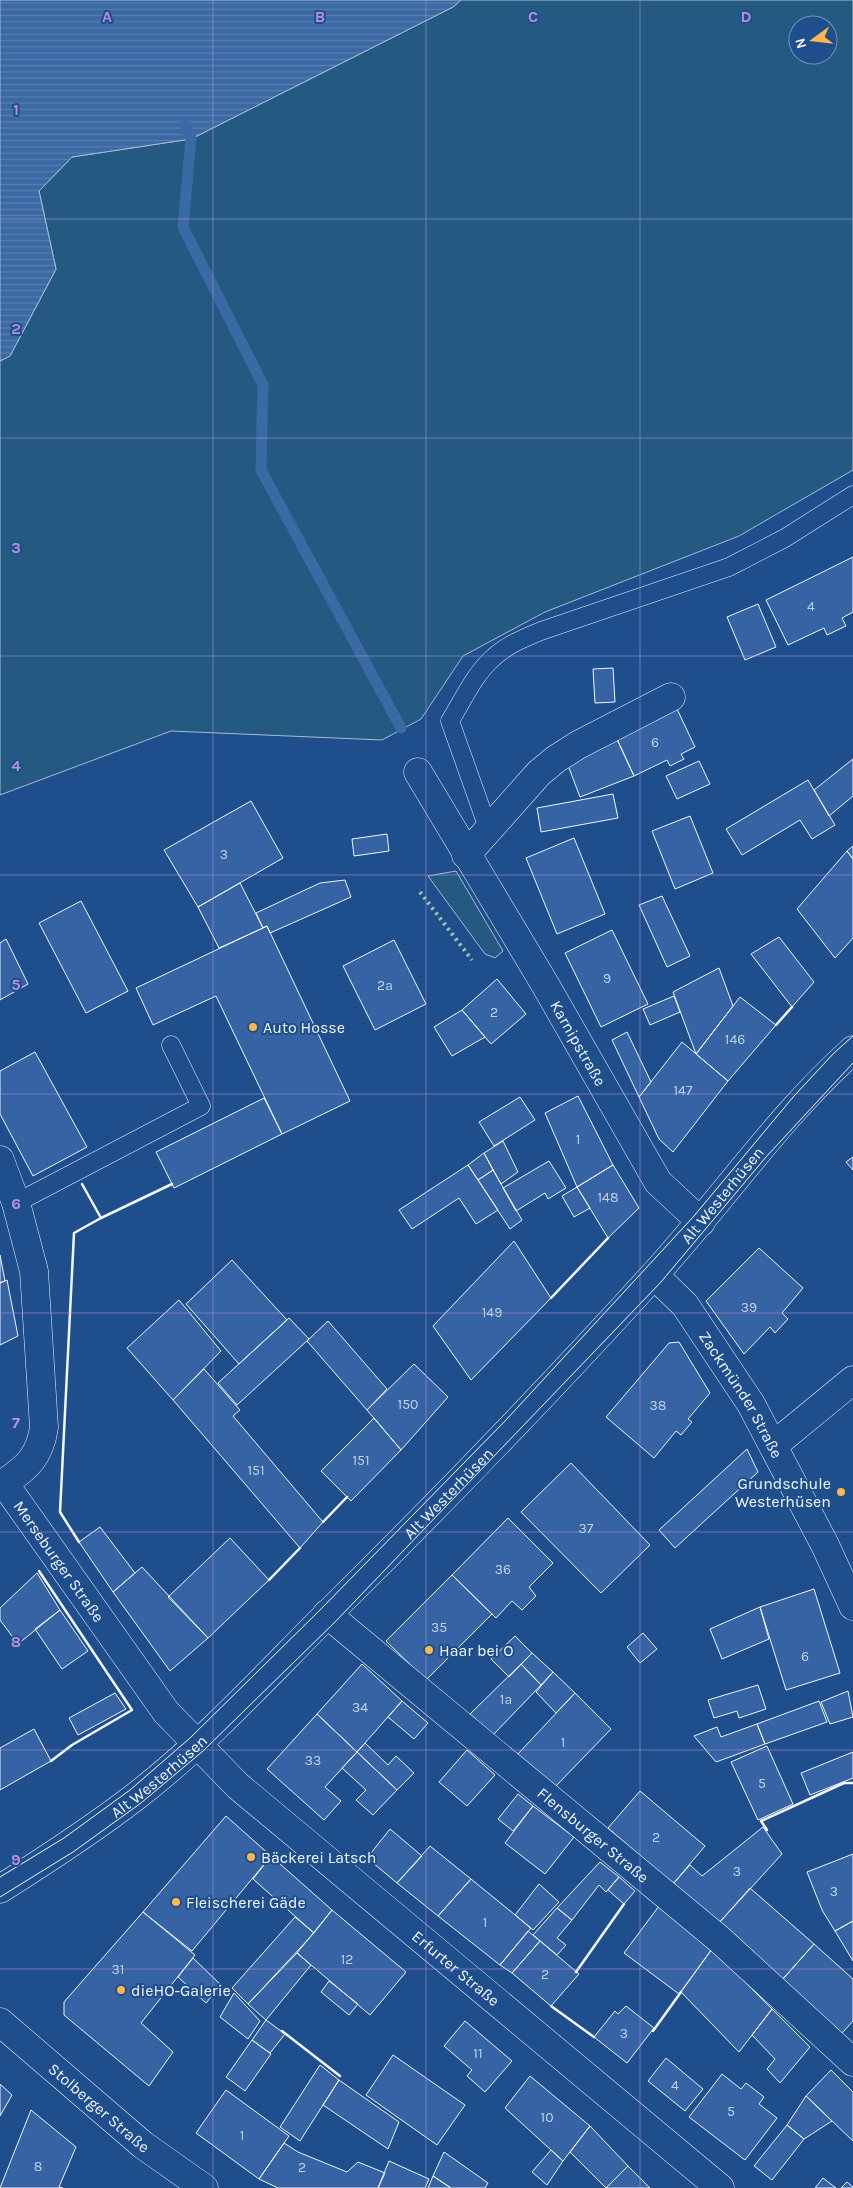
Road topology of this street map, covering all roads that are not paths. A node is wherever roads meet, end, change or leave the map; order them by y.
1 (853, 495) edge
2 (671, 697) dead end
3 (418, 772) dead end
4 (488, 831) junction
5 (466, 855) junction
6 (171, 1045) dead end
7 (853, 1050) edge
8 (0, 1160) edge
9 (16, 1202) junction
10 (701, 1222) junction
11 (654, 1275) junction
12 (853, 1380) edge
13 (774, 1445) junction
14 (2, 1483) edge
15 (853, 1606) edge
16 (327, 1614) junction
17 (196, 1744) junction
18 (0, 1889) edge
19 (0, 2022) edge
20 (853, 2062) edge
21 (204, 2188) edge
22 (720, 2188) edge

1 - 4 lane
2 - 4 street
3 - 5 street, Karnipstraße
4 - 5 street
5 - 10 street, Karnipstraße
6 - 9 lane
7 - 10 street, Alt Westerhüsen
8 - 9 street, Merseburger Straße
9 - 14 street, Merseburger Straße
10 - 11 street, Alt Westerhüsen
11 - 13 street, Zackmünder Straße
11 - 16 street, Alt Westerhüsen
12 - 13 street
13 - 15 street, Zackmünder Straße
14 - 17 street, Merseburger Straße
16 - 17 street, Alt Westerhüsen
16 - 20 street, Flensburger Straße
17 - 18 street, Alt Westerhüsen
17 - 22 street, Erfurter Straße
19 - 21 street, Stolberger Straße

